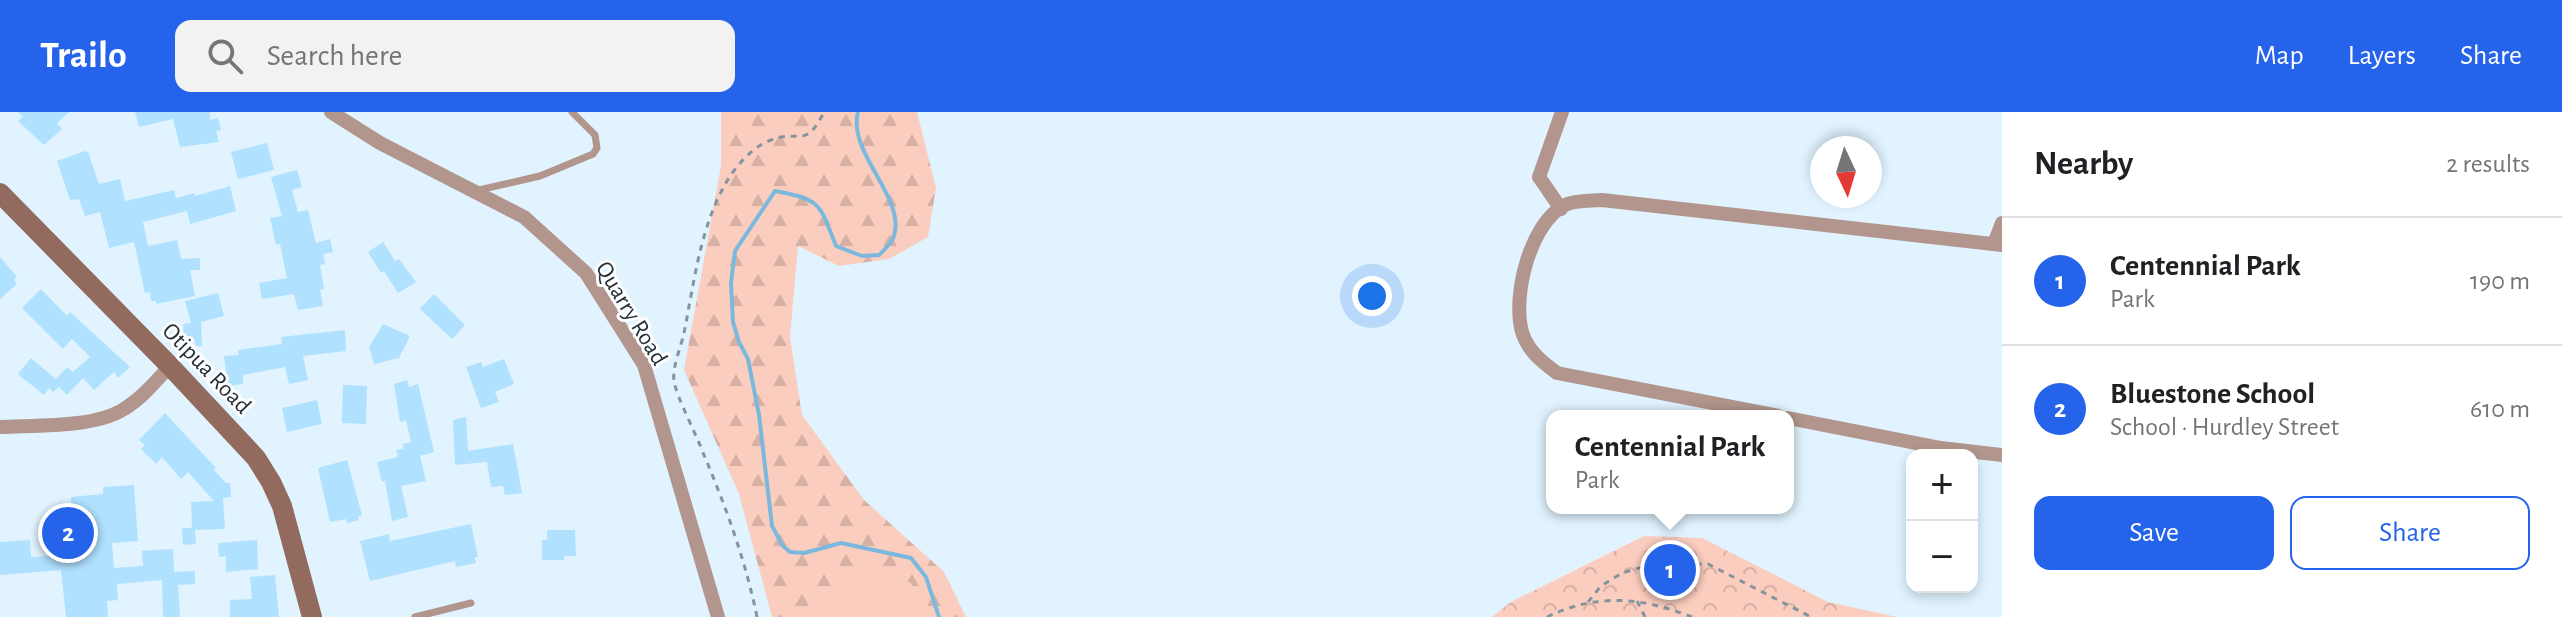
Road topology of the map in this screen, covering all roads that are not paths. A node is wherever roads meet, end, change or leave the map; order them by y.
1 (331, 112) edge
2 (572, 112) edge
3 (1562, 112) edge
4 (474, 191) junction
5 (0, 193) edge
6 (1561, 209) junction
7 (2002, 223) edge
8 (1998, 245) edge
9 (170, 366) junction
10 (1748, 410) edge
11 (1794, 419) edge
12 (0, 427) edge
13 (2002, 455) edge
14 (471, 603) dead end
15 (312, 617) edge
16 (415, 617) edge
17 (718, 617) edge

1 - 4 street, Quarry Road
2 - 4 lane
3 - 6 street
4 - 17 street, Quarry Road
5 - 9 street, Otipua Road
6 - 8 street
6 - 10 street
7 - 8 street
9 - 12 street
9 - 15 street, Otipua Road
11 - 13 street
14 - 16 lane

